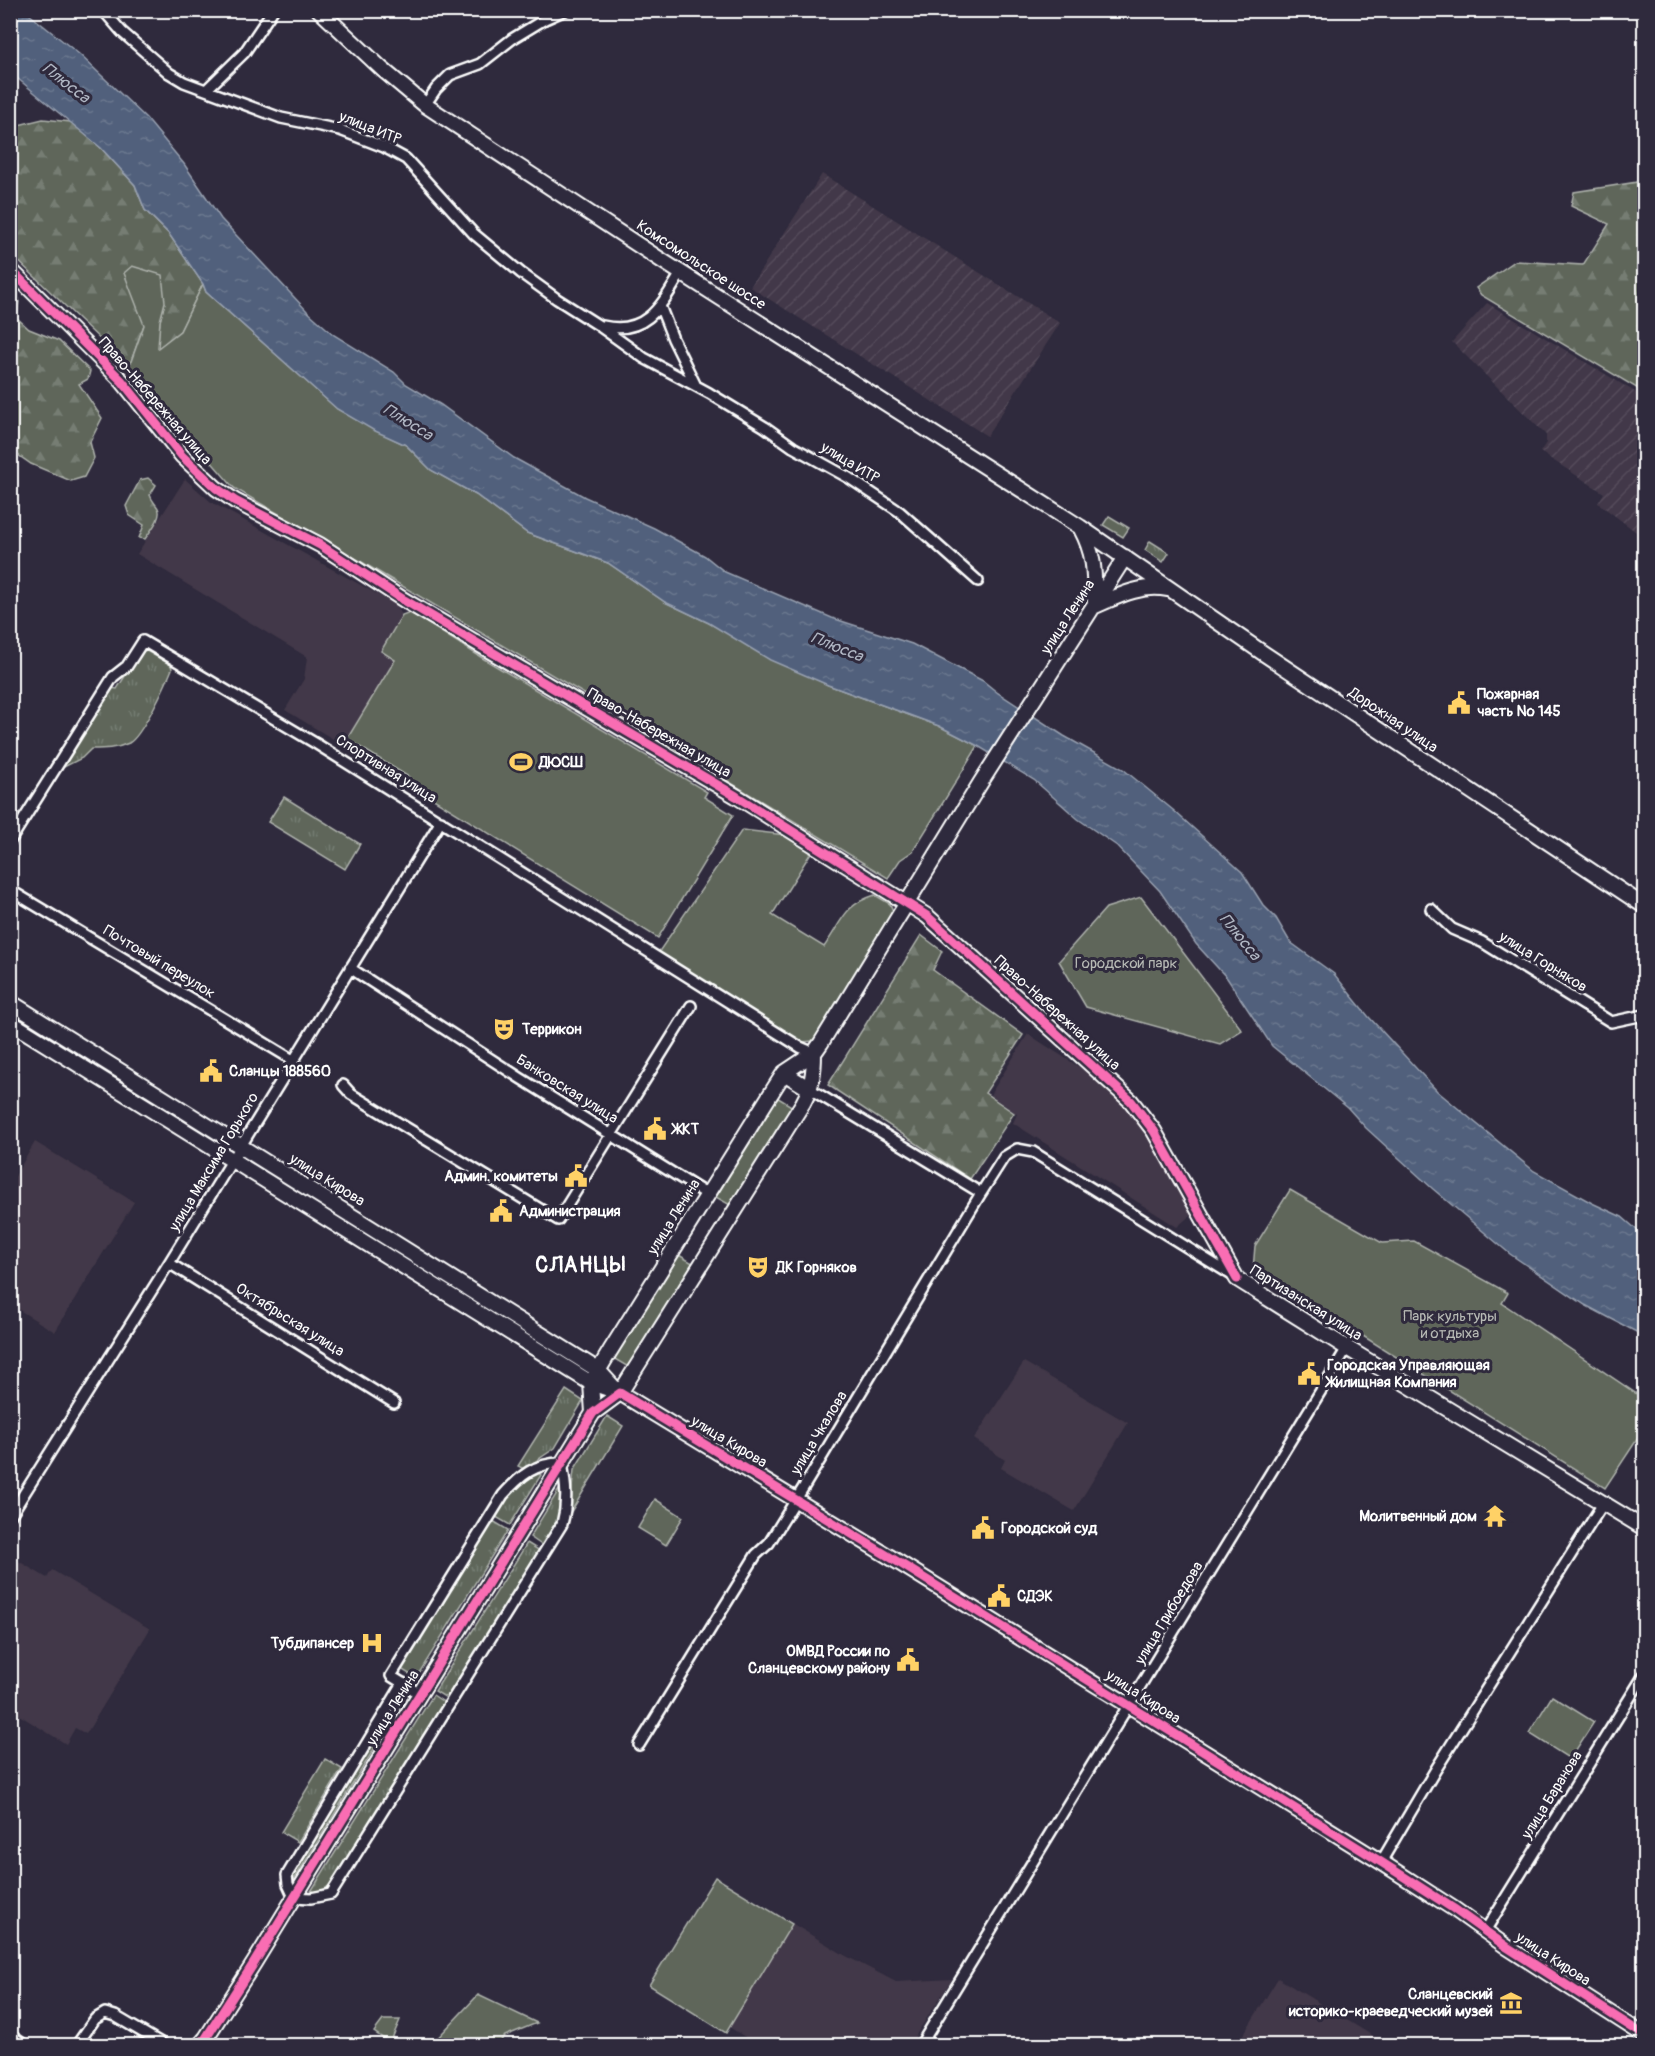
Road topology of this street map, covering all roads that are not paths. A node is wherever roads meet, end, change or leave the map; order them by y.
1 (103, 10) edge
2 (273, 10) edge
3 (319, 10) edge
4 (565, 10) edge
5 (207, 89) junction
6 (425, 105) junction
7 (10, 269) edge
8 (681, 273) junction
9 (661, 305) junction
10 (598, 325) junction
11 (697, 387) junction
12 (1080, 528) junction
13 (1125, 557) junction
14 (978, 581) dead end
15 (1170, 589) junction
16 (1095, 606) junction
17 (441, 821) junction
18 (10, 841) edge
19 (10, 890) edge
20 (907, 903) junction
21 (1644, 906) edge
22 (1431, 909) dead end
23 (350, 968) junction
24 (10, 1002) edge
25 (691, 1006) dead end
26 (1644, 1015) edge
27 (10, 1022) edge
28 (814, 1053) junction
29 (293, 1060) junction
30 (784, 1073) junction
31 (343, 1085) dead end
32 (810, 1089) junction
33 (611, 1135) junction
34 (241, 1146) junction
35 (232, 1161) junction
36 (981, 1193) junction
37 (708, 1195) junction
38 (170, 1263) junction
39 (1237, 1279) junction
40 (1347, 1348) junction
41 (598, 1370) junction
42 (591, 1383) junction
43 (620, 1393) junction
44 (394, 1403) dead end
45 (593, 1413) junction
46 (562, 1463) junction
47 (796, 1500) junction
48 (1604, 1502) junction
49 (10, 1516) edge
50 (1644, 1528) edge
51 (1644, 1675) edge
52 (403, 1683) junction
53 (420, 1694) junction
54 (1130, 1706) junction
55 (639, 1745) dead end
56 (1381, 1862) junction
57 (294, 1897) junction
58 (1485, 1931) junction
59 (10, 2035) edge
60 (1644, 2035) edge
61 (26, 2046) edge
62 (76, 2046) edge
63 (166, 2046) edge
64 (199, 2046) edge
65 (920, 2046) edge

1 - 5 street, улица ИТР
2 - 5 street
3 - 6 street, Комсомольское шоссе
4 - 6 street
5 - 10 street, улица ИТР
6 - 8 street, Комсомольское шоссе
7 - 20 street, Право-Набережная улица
8 - 9 street
8 - 12 street, Комсомольское шоссе
9 - 10 street, улица ИТР
9 - 11 street
10 - 11 street, улица ИТР
11 - 14 street, улица ИТР
12 - 13 street, Комсомольское шоссе
12 - 16 street
13 - 15 street, Дорожная улица
13 - 16 street, улица Ленина
15 - 16 street
15 - 21 street, Дорожная улица
16 - 20 street, улица Ленина
17 - 18 street, Спортивная улица
17 - 23 street, улица Максима Горького
17 - 28 street, Спортивная улица
19 - 29 street, Почтовый переулок
20 - 28 street, улица Ленина
20 - 39 street, Право-Набережная улица
22 - 26 street, улица Горняков
23 - 29 street, улица Максима Горького
23 - 33 street, Банковская улица
24 - 34 street, улица Кирова
25 - 33 street
27 - 35 street, улица Кирова
28 - 30 street, улица Ленина
28 - 32 street, улица Ленина
29 - 34 street, улица Максима Горького
30 - 32 street
30 - 37 street, улица Ленина
31 - 33 street
32 - 36 street
32 - 43 street, улица Ленина
33 - 37 street, Банковская улица
34 - 35 street, улица Максима Горького
34 - 41 street, улица Кирова
35 - 38 street, улица Максима Горького
35 - 42 street, улица Кирова
36 - 39 street, Партизанская улица
36 - 47 street, улица Чкалова
37 - 41 street, улица Ленина
38 - 44 street, Октябрьская улица
38 - 49 street, улица Максима Горького
39 - 40 street, Партизанская улица
40 - 48 street, Партизанская улица
40 - 54 street, улица Грибоедова
41 - 42 street, улица Ленина
41 - 43 street, улица Кирова
42 - 43 street, улица Кирова
42 - 45 street
43 - 45 street, улица Ленина
43 - 47 street, улица Кирова
45 - 46 street, улица Ленина
46 - 52 street
46 - 53 street, улица Ленина
46 - 57 street
47 - 54 street, улица Кирова
47 - 55 street, улица Чкалова
48 - 50 street, Партизанская улица
48 - 56 street
51 - 58 street, улица Баранова
52 - 53 street
52 - 57 street
53 - 57 street, улица Ленина
54 - 56 street, улица Кирова
54 - 65 street, улица Грибоедова
56 - 58 street, улица Кирова
57 - 64 street, улица Ленина
58 - 60 street, улица Кирова
59 - 61 street
62 - 63 street

